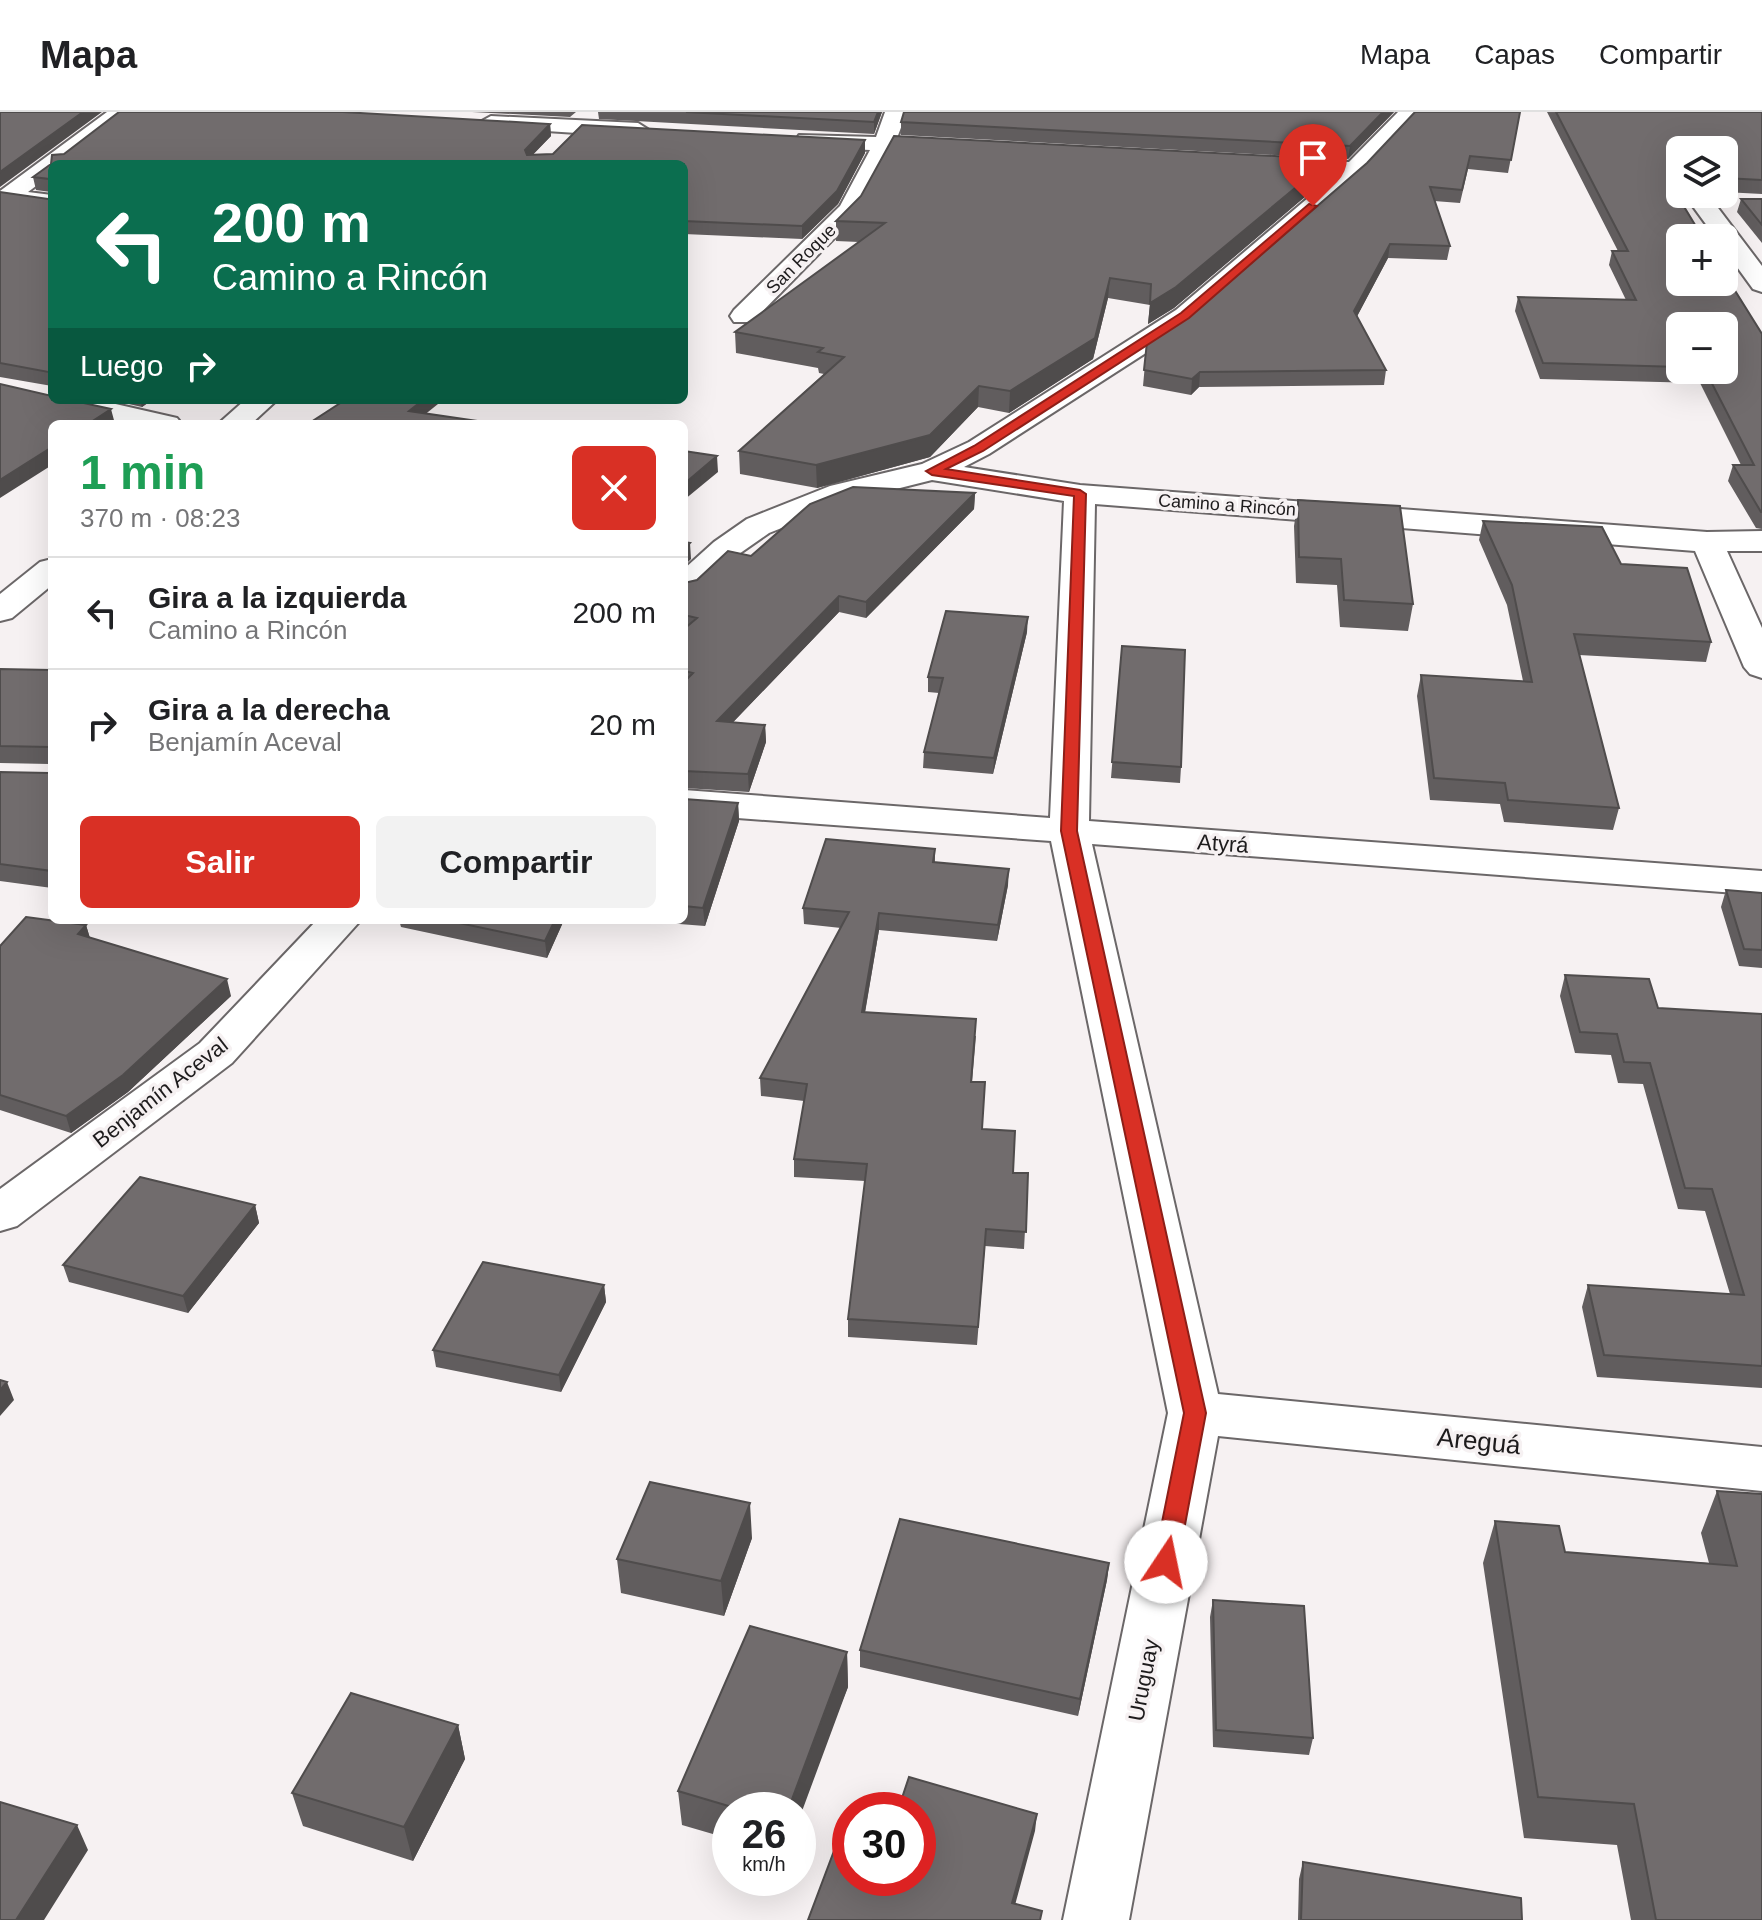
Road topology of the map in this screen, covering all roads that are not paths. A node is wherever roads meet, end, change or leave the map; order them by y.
1 (121, 112) edge
2 (896, 112) edge
3 (1410, 112) edge
4 (584, 120) edge
5 (466, 121) edge
6 (653, 131) edge
7 (792, 139) edge
8 (884, 144) junction
9 (557, 145) edge
10 (978, 149) edge
11 (56, 160) edge
12 (1245, 163) edge
13 (48, 166) edge
14 (1355, 169) junction
15 (48, 201) edge
16 (1706, 208) edge
17 (1762, 284) edge
18 (743, 316) dead end
19 (77, 404) edge
20 (258, 404) edge
21 (149, 420) edge
22 (238, 420) edge
23 (932, 471) junction
24 (1080, 494) junction
25 (688, 541) edge
26 (1762, 541) edge
27 (1707, 542) junction
28 (725, 549) junction
29 (48, 572) edge
30 (688, 583) edge
31 (48, 611) edge
32 (0, 612) edge
33 (1762, 667) edge
34 (688, 802) edge
35 (1069, 831) junction
36 (1762, 883) edge
37 (336, 924) edge
38 (0, 1214) edge
39 (1195, 1413) junction
40 (1762, 1469) edge
41 (1096, 1920) edge

1 - 11 street
2 - 8 street, San Roque
3 - 14 street
4 - 5 street
4 - 6 street
4 - 9 street
7 - 8 street
8 - 10 street
8 - 18 street, San Roque
12 - 14 street
13 - 15 street
14 - 23 street
16 - 17 street
19 - 21 street
20 - 22 street
23 - 24 street, Camino a Rincón
23 - 28 street
24 - 27 street, Camino a Rincón
24 - 35 street, Uruguay
25 - 28 street
26 - 27 street, Camino a Rincón
27 - 33 street
28 - 30 street
29 - 32 street
31 - 32 street
34 - 35 street, Atyrá
35 - 36 street, Atyrá
35 - 39 street, Uruguay
37 - 38 street, Benjamín Aceval
39 - 40 street, Areguá
39 - 41 street, Uruguay

